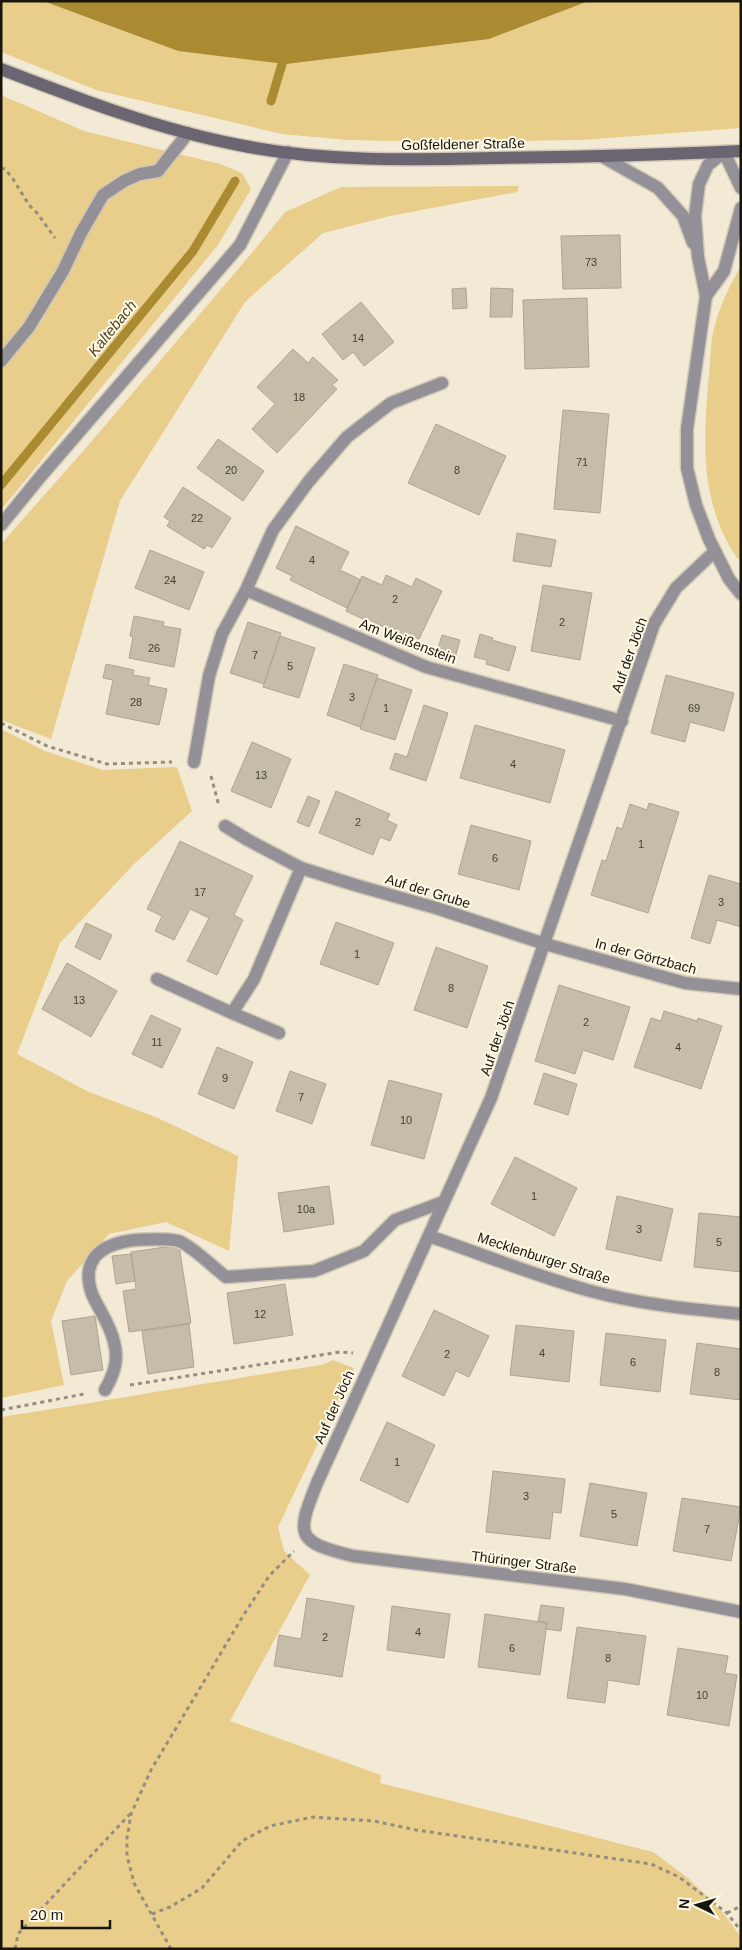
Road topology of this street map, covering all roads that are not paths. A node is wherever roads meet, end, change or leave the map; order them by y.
1 (1, 69) edge
2 (188, 134) junction
3 (741, 151) edge
4 (288, 152) junction
5 (724, 152) junction
6 (603, 157) junction
7 (741, 188) edge
8 (741, 208) edge
9 (698, 257) junction
10 (706, 296) junction
11 (1, 361) edge
12 (442, 383) dead end
13 (1, 525) edge
14 (715, 551) junction
15 (246, 590) junction
16 (741, 594) edge
17 (622, 721) junction
18 (194, 762) road end
19 (225, 826) road end
20 (301, 868) junction
21 (545, 944) junction
22 (158, 979) dead end
23 (741, 989) edge
24 (232, 1013) junction
25 (279, 1033) dead end
26 (443, 1202) junction
27 (429, 1236) junction
28 (741, 1314) edge
29 (106, 1390) road end
30 (306, 1538) joint
31 (741, 1612) edge

1 - 2 main road, Goßfeldener Straße
2 - 4 main road, Goßfeldener Straße
2 - 11 street
3 - 5 main road, Goßfeldener Straße
4 - 6 main road, Goßfeldener Straße
4 - 13 street
5 - 6 main road, Goßfeldener Straße
5 - 7 street
5 - 9 street
6 - 9 street
8 - 10 street
9 - 10 street
10 - 14 street
12 - 15 street
14 - 16 street
14 - 17 street, Auf der Jöch
15 - 17 street, Am Weißenstein
15 - 18 street
17 - 21 street, Auf der Jöch
19 - 20 street, Auf der Grube
20 - 21 street, Auf der Grube
20 - 24 street
21 - 23 street, In der Görtzbach
21 - 26 street, Auf der Jöch
22 - 24 street
24 - 25 street
26 - 27 street, Auf der Jöch
26 - 29 street
27 - 28 street, Mecklenburger Straße
27 - 30 street, Auf der Jöch
30 - 31 street, Thüringer Straße

